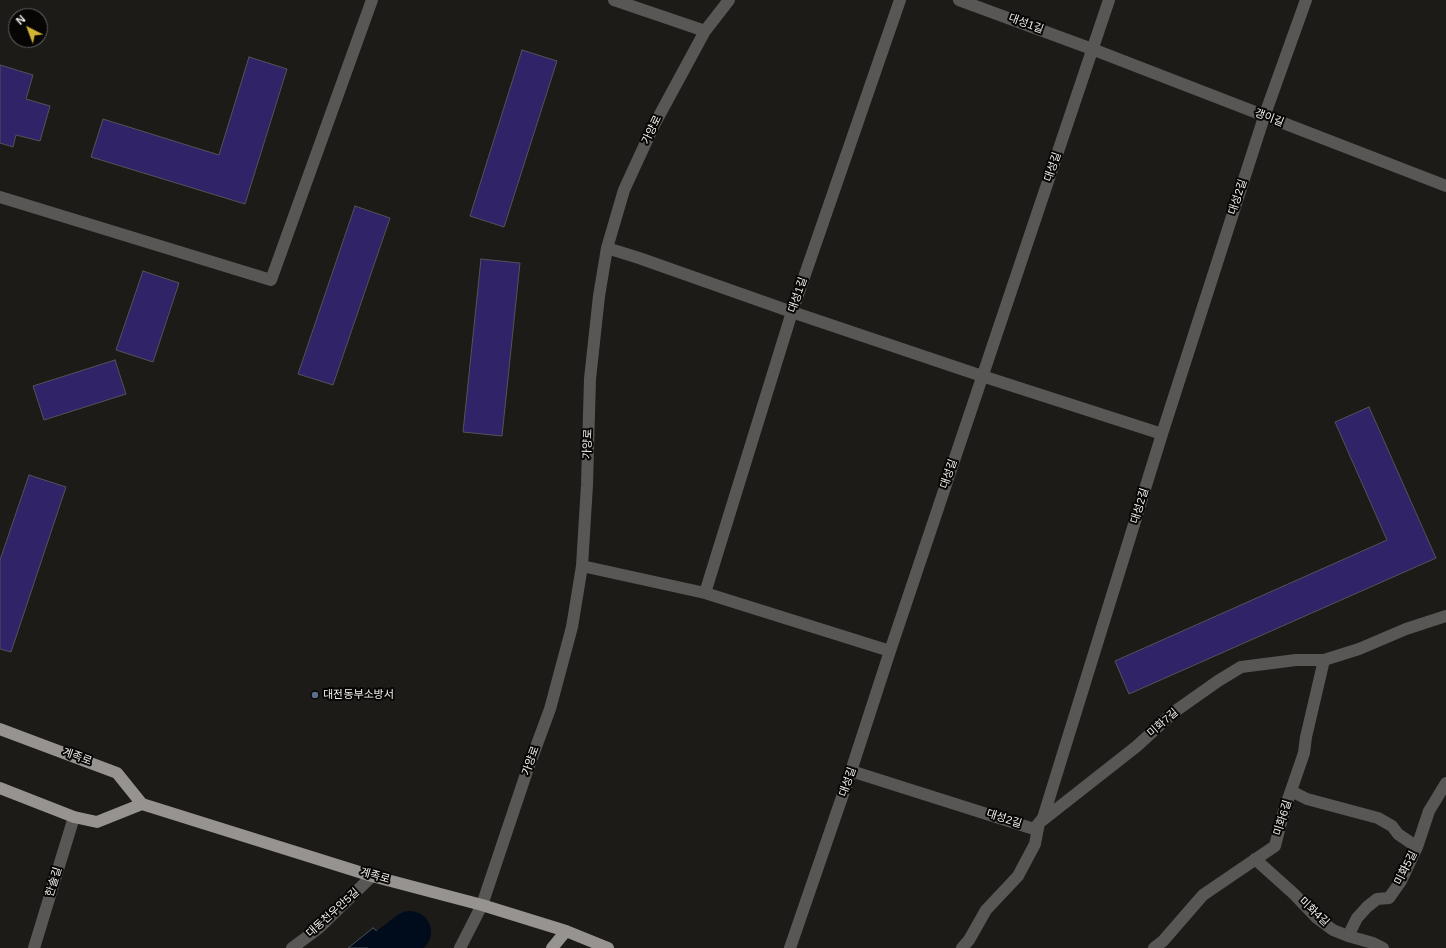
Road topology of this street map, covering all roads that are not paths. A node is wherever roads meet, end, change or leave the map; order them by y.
1 (372, 0) edge
2 (614, 0) edge
3 (729, 0) edge
4 (900, 0) edge
5 (959, 0) edge
6 (1109, 0) edge
7 (1306, 0) edge
8 (705, 31) junction
9 (1092, 49) junction
10 (1264, 117) junction
11 (1446, 186) edge
12 (0, 197) edge
13 (607, 248) junction
14 (792, 312) junction
15 (982, 376) junction
16 (1162, 434) junction
17 (582, 566) junction
18 (705, 593) junction
19 (1446, 616) edge
20 (890, 651) junction
21 (1324, 660) junction
22 (0, 729) edge
23 (851, 771) junction
24 (1446, 783) edge
25 (0, 788) edge
26 (1291, 791) junction
27 (142, 804) junction
28 (74, 817) junction
29 (1039, 823) junction
30 (1417, 847) junction
31 (1255, 859) junction
32 (372, 876) junction
33 (482, 904) junction
34 (566, 931) junction
35 (1348, 936) junction
36 (34, 948) edge
37 (292, 948) edge
38 (460, 948) edge
39 (552, 948) edge
40 (608, 948) edge
41 (790, 948) edge
42 (962, 948) edge
43 (1154, 948) edge
44 (1383, 948) edge

1 - 12 street
2 - 8 street
3 - 8 street, 가양로
4 - 14 street, 대성1길
5 - 9 street, 대성1길
6 - 9 street, 대성길
7 - 10 street, 대성2길
8 - 13 street, 가양로
9 - 10 street, 갱이길
9 - 15 street, 대성길
10 - 11 street, 갱이길
10 - 16 street, 대성2길
13 - 14 street
13 - 17 street, 가양로
14 - 15 street
14 - 18 street, 대성1길
15 - 16 street
15 - 20 street, 대성길
16 - 29 street, 대성2길
17 - 18 street
17 - 33 street, 가양로
18 - 20 street
19 - 21 street, 미화7길
20 - 23 street, 대성길
21 - 26 street, 미화6길
21 - 29 street, 미화7길
22 - 27 main road, 계족로
23 - 29 street, 대성2길
23 - 41 street, 대성길
24 - 30 street, 미화5길
25 - 28 main road
26 - 30 street
26 - 31 street, 미화6길
27 - 28 main road
27 - 32 main road, 계족로
28 - 36 street, 한솔길
29 - 42 street
30 - 35 street, 미화5길
31 - 35 street, 미화4길
31 - 43 street, 미화6길
32 - 33 main road, 계족로
32 - 37 street, 대동천우안5길
33 - 34 main road, 계족로
33 - 38 street, 가양로
34 - 39 main road
34 - 40 main road, 계족로
35 - 44 street, 미화4길

